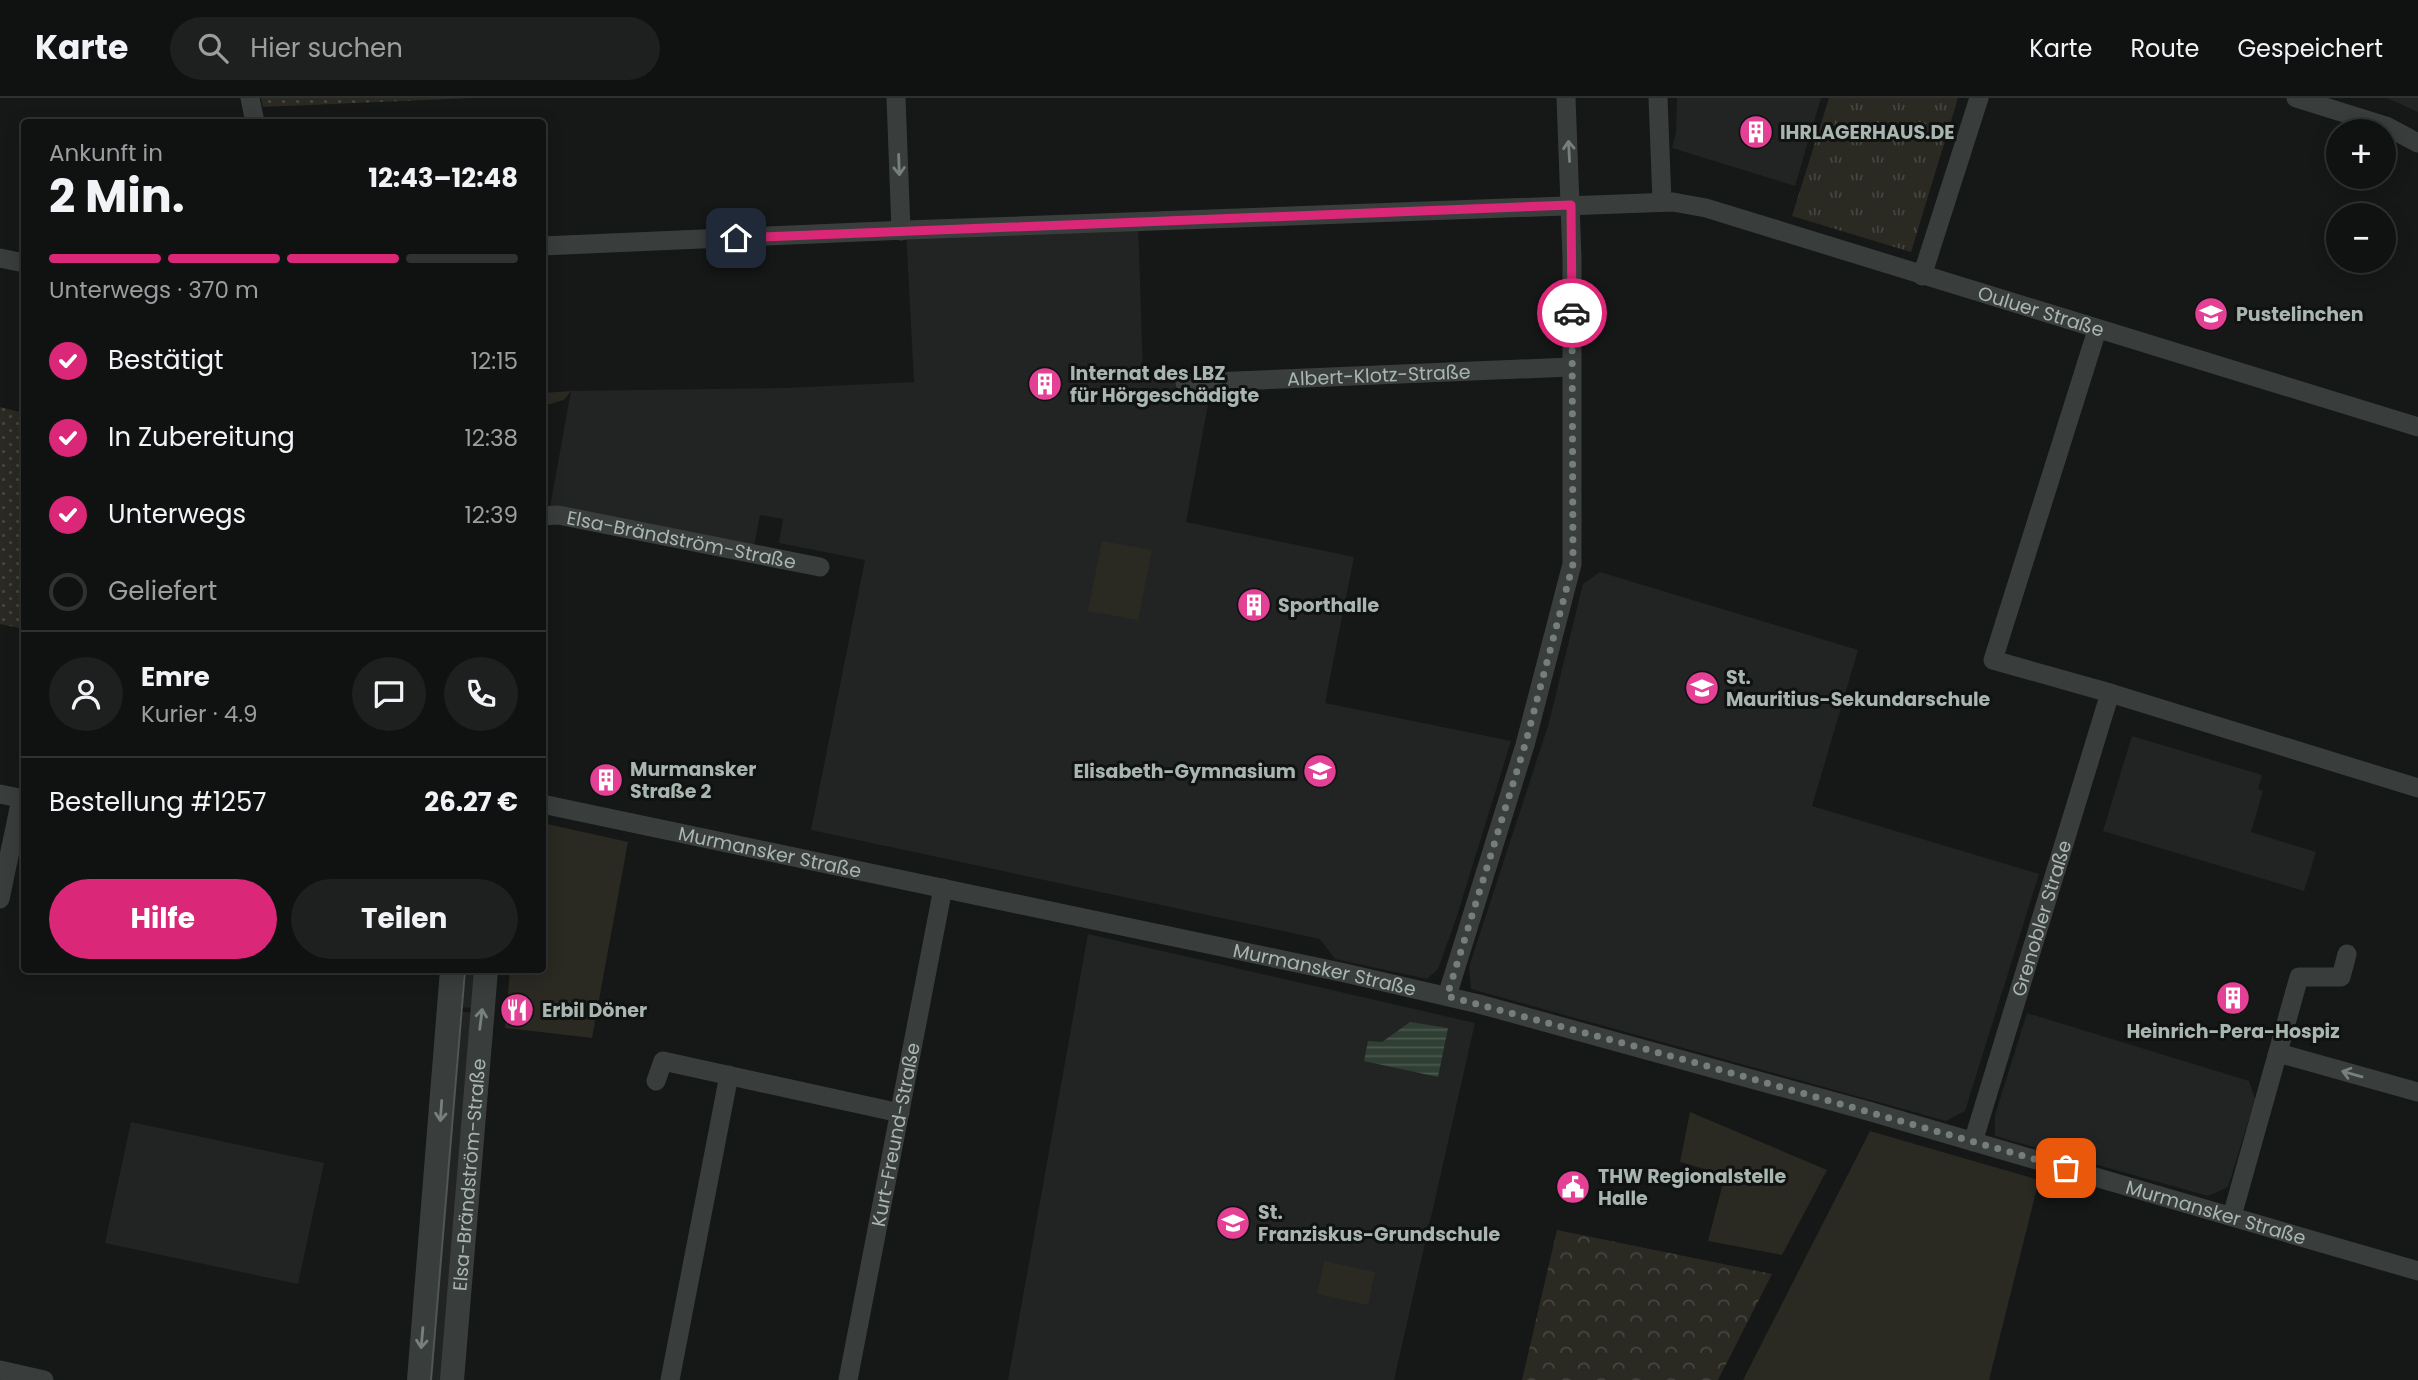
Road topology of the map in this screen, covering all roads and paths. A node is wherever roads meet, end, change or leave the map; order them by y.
1 (250, 98) edge
2 (896, 98) edge
3 (1566, 98) edge
4 (1658, 98) edge
5 (1979, 98) edge
6 (2296, 98) edge
7 (254, 119) edge
8 (2418, 143) edge
9 (1662, 202) junction
10 (1571, 205) junction
11 (901, 231) junction
12 (546, 246) edge
13 (0, 258) edge
14 (21, 262) edge
15 (1922, 276) junction
16 (2097, 330) junction
17 (1571, 367) junction
18 (1185, 383) dead end
19 (2418, 427) edge
20 (546, 516) edge
21 (820, 567) dead end
22 (2109, 693) junction
23 (2418, 788) edge
24 (0, 794) edge
25 (21, 799) edge
26 (546, 805) edge
27 (21, 808) edge
28 (943, 888) junction
29 (0, 899) edge
30 (2347, 954) dead end
31 (452, 973) edge
32 (486, 973) edge
33 (1447, 996) junction
34 (2278, 1053) junction
35 (729, 1075) junction
36 (656, 1082) dead end
37 (2418, 1092) edge
38 (900, 1113) junction
39 (1973, 1142) junction
40 (2231, 1216) junction
41 (2418, 1271) edge
42 (0, 1370) edge
43 (44, 1380) edge
44 (419, 1380) edge
45 (452, 1380) edge
46 (670, 1380) edge
47 (848, 1380) edge

1 - 7 street
2 -> 11 street
10 -> 3 street
4 - 9 street
5 - 15 street
6 - 8 street
9 - 10 street, Ouluer Straße
9 - 15 street, Ouluer Straße
10 - 11 street, Ouluer Straße
10 - 17 street
11 - 12 street, Ouluer Straße
13 - 14 street
15 - 16 street, Ouluer Straße
16 - 19 street, Ouluer Straße
16 - 22 street
17 - 18 street, Albert-Klotz-Straße
17 - 33 street
20 - 21 street, Elsa-Brändström-Straße
22 - 23 street
22 - 39 street, Grenobler Straße
24 - 25 street
26 - 28 street, Murmansker Straße
27 - 29 street
28 - 33 street, Murmansker Straße
28 - 38 street, Kurt-Freund-Straße
30 - 34 street
31 -> 44 street, Elsa-Brändström-Straße
45 -> 32 street, Elsa-Brändström-Straße
33 - 39 street, Murmansker Straße
37 -> 34 street
34 - 40 street
35 - 36 street
35 - 38 street
35 - 46 street
38 - 47 street, Kurt-Freund-Straße
39 - 40 street, Murmansker Straße
40 - 41 street, Murmansker Straße
42 - 43 street

